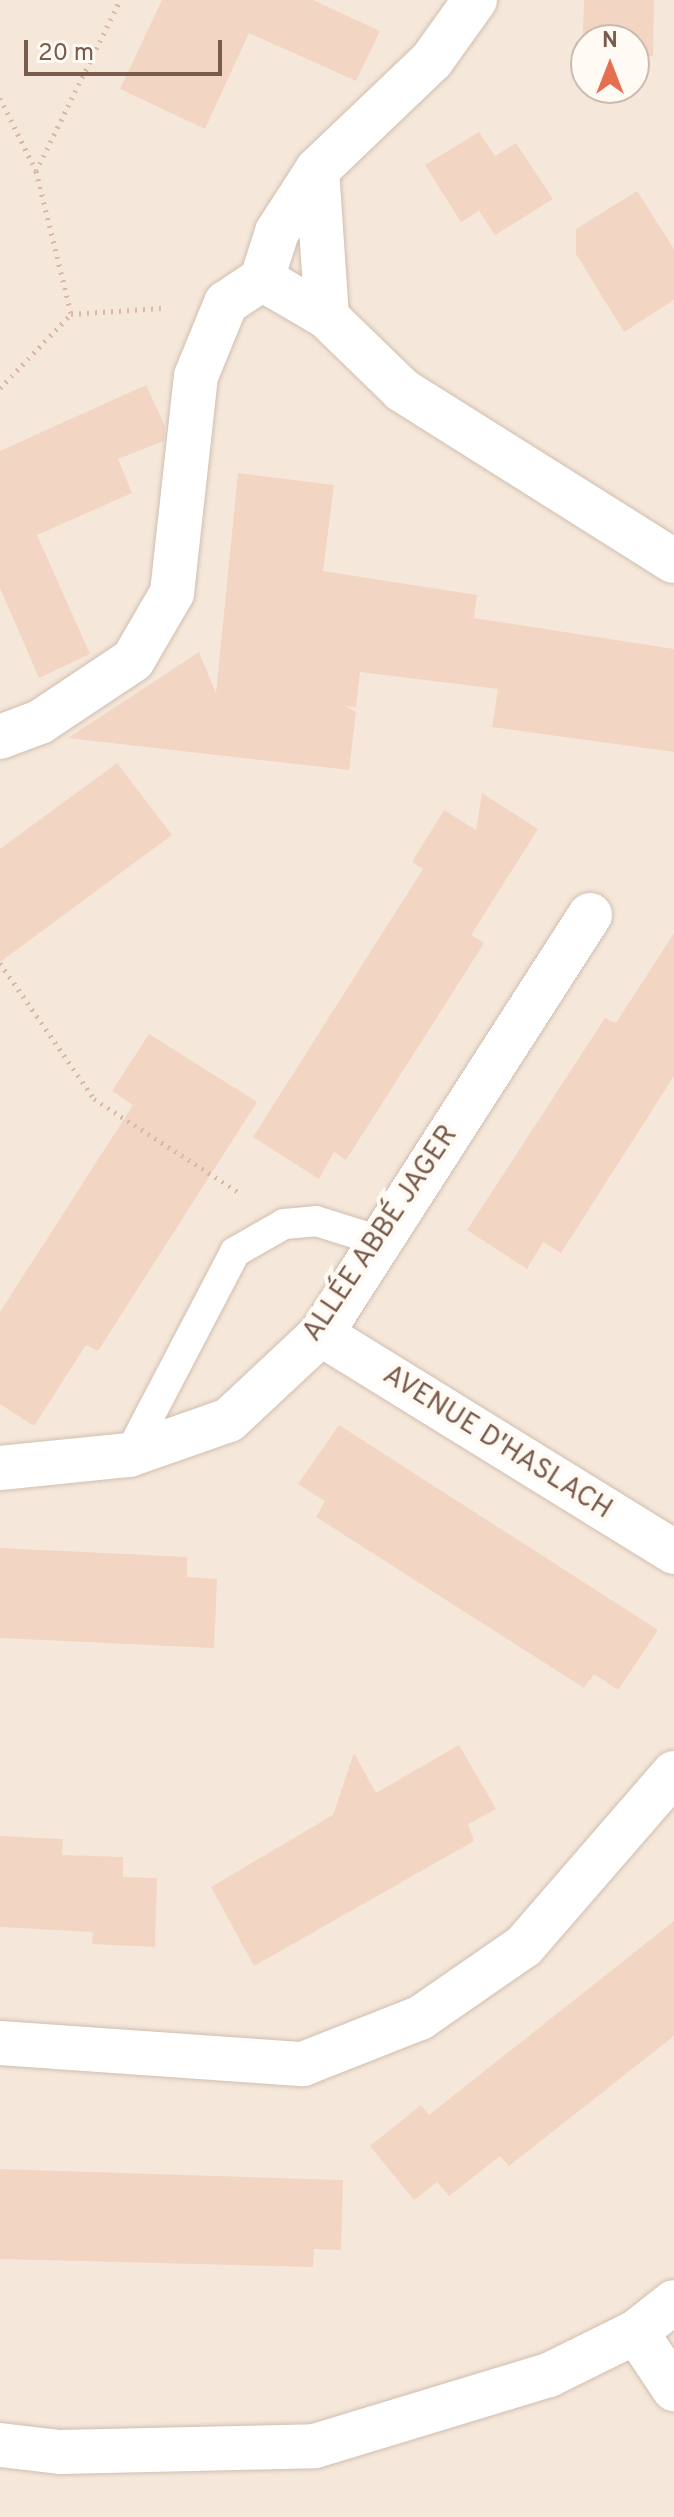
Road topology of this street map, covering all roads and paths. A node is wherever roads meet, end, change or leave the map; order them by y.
1 (120, 0) edge
2 (475, 0) edge
3 (0, 98) edge
4 (317, 170) junction
5 (36, 171) junction
6 (262, 279) junction
7 (226, 303) junction
8 (71, 314) junction
9 (327, 317) junction
10 (0, 388) edge
11 (674, 561) edge
12 (0, 737) edge
13 (590, 915) dead end
14 (0, 963) edge
15 (284, 1224) junction
16 (380, 1241) junction
17 (321, 1334) junction
18 (129, 1455) junction
19 (0, 1468) edge
20 (674, 1552) edge
21 (674, 1773) edge
22 (0, 2043) edge
23 (674, 2302) edge
24 (636, 2332) junction
25 (674, 2389) edge
26 (0, 2445) edge

1 - 5 path
2 - 4 street
3 - 5 path
4 - 6 street
4 - 9 street
5 - 8 path
6 - 7 street
6 - 9 street
7 - 8 path
7 - 12 street
8 - 10 path
9 - 11 street
13 - 16 street, ALLÉE ABBÉ JAGER
14 - 15 path
15 - 16 lane
15 - 18 lane
16 - 17 street, ALLÉE ABBÉ JAGER
17 - 18 street, ALLÉE ABBÉ JAGER
17 - 20 street, AVENUE D'HASLACH
18 - 19 street, ALLÉE ABBÉ JAGER
21 - 22 street
23 - 24 street
24 - 25 street
24 - 26 street

